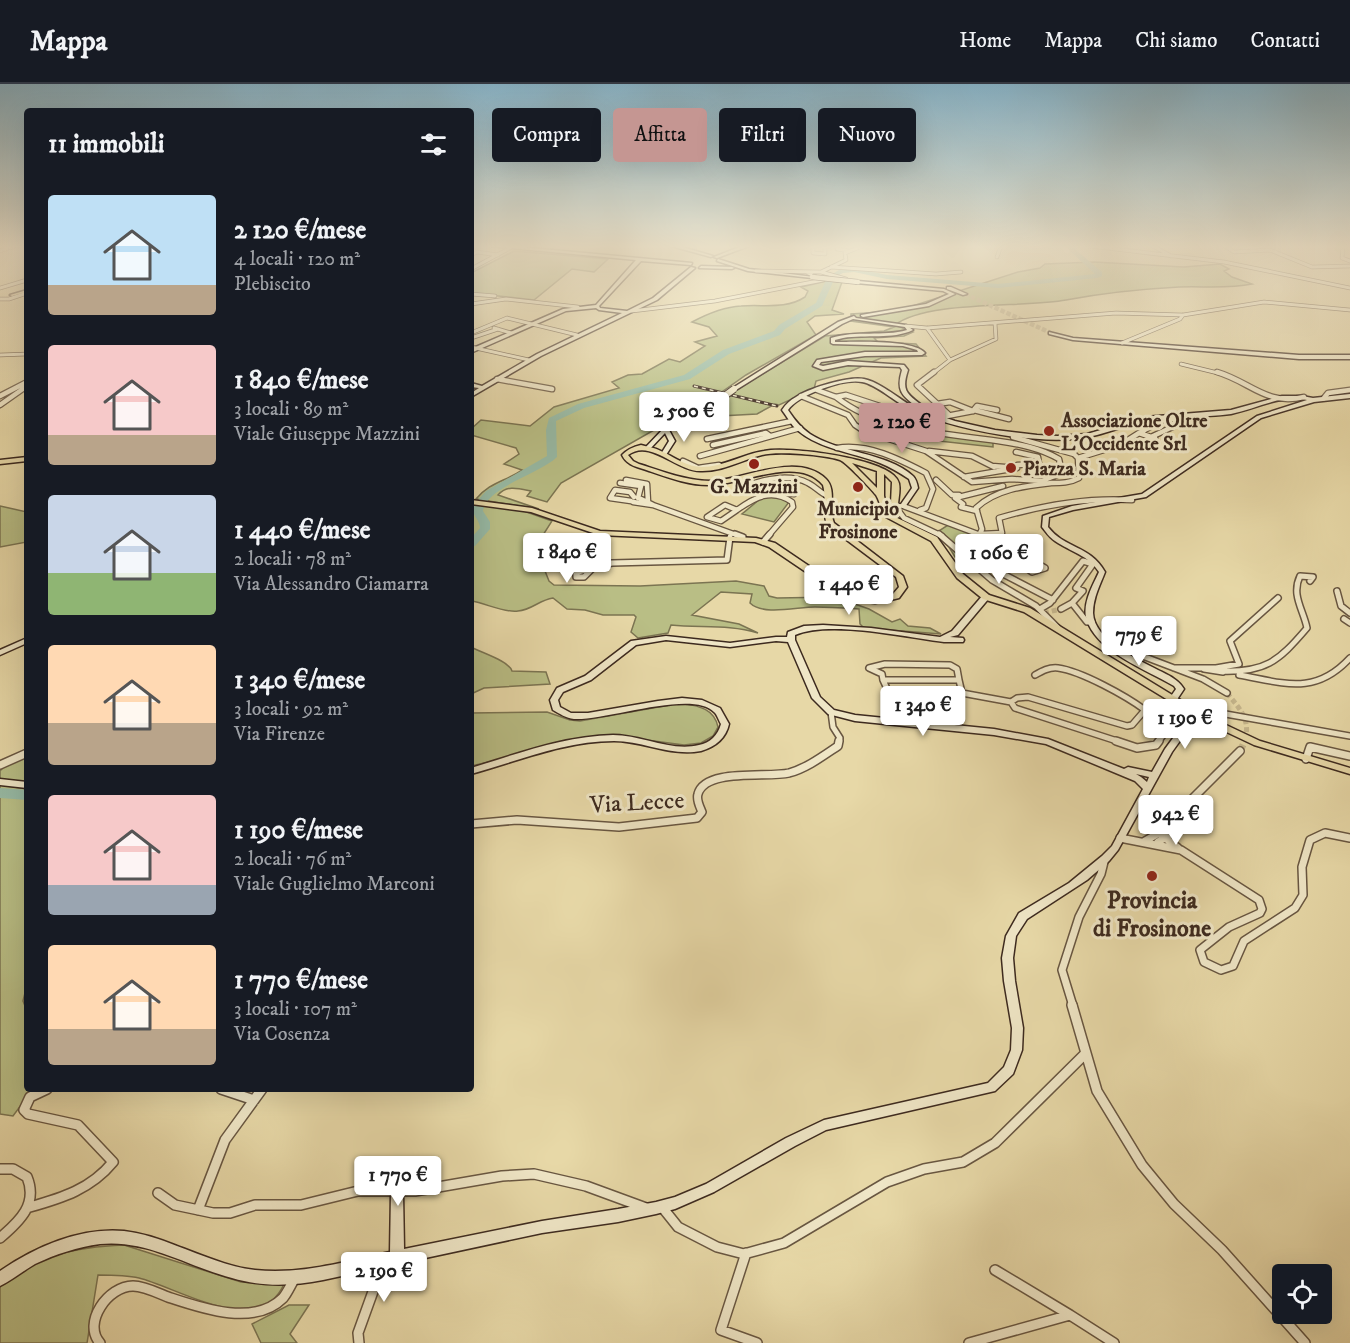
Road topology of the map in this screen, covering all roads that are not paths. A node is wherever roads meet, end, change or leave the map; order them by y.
1 (559, 305) edge
2 (563, 305) edge
3 (644, 305) edge
4 (684, 305) edge
5 (925, 305) edge
6 (1251, 305) edge
7 (1297, 305) edge
8 (597, 306) joint
9 (578, 307) junction
10 (1350, 310) edge
11 (560, 311) junction
12 (632, 311) junction
13 (1183, 315) junction
14 (620, 317) junction
15 (856, 318) junction
16 (868, 320) junction
17 (995, 323) junction
18 (532, 324) junction
19 (843, 325) junction
20 (488, 326) junction
21 (906, 326) junction
22 (835, 327) junction
23 (927, 328) junction
24 (498, 329) junction
25 (474, 332) edge
26 (511, 333) junction
27 (1051, 333) tunnel mouth
28 (577, 335) junction
29 (474, 337) edge
30 (1122, 343) junction
31 (474, 348) edge
32 (474, 349) edge
33 (24, 354) edge
34 (0, 355) edge
35 (1350, 357) edge
36 (529, 360) junction
37 (950, 360) junction
38 (1181, 364) dead end
39 (497, 379) junction
40 (24, 384) edge
41 (474, 386) edge
42 (24, 388) edge
43 (484, 388) junction
44 (552, 389) dead end
45 (817, 390) junction
46 (1350, 390) edge
47 (474, 393) edge
48 (0, 396) edge
49 (801, 396) junction
50 (1350, 396) edge
51 (836, 397) junction
52 (1324, 398) junction
53 (1339, 398) junction
54 (1313, 400) junction
55 (1275, 401) junction
56 (937, 404) junction
57 (0, 405) edge
58 (916, 409) junction
59 (997, 410) dead end
60 (974, 411) junction
61 (1275, 411) junction
62 (946, 417) junction
63 (1168, 417) junction
64 (1009, 419) dead end
65 (792, 421) junction
66 (766, 427) junction
67 (800, 428) junction
68 (666, 429) junction
69 (1139, 433) junction
70 (773, 435) junction
71 (1014, 437) junction
72 (1151, 437) junction
73 (707, 439) dead end
74 (1124, 441) junction
75 (712, 445) dead end
76 (647, 448) junction
77 (837, 448) junction
78 (926, 451) junction
79 (664, 454) junction
80 (700, 456) dead end
81 (1078, 458) junction
82 (24, 459) edge
83 (1038, 460) dead end
84 (683, 461) dead end
85 (846, 461) junction
86 (0, 462) edge
87 (719, 465) junction
88 (992, 466) junction
89 (1016, 468) junction
90 (880, 469) junction
91 (998, 472) junction
92 (964, 477) junction
93 (627, 480) dead end
94 (936, 480) dead end
95 (1045, 482) junction
96 (620, 483) dead end
97 (1003, 486) dead end
98 (794, 494) dead end
99 (973, 495) junction
100 (828, 496) junction
101 (881, 496) junction
102 (1132, 500) junction
103 (474, 502) edge
104 (650, 504) junction
105 (895, 506) junction
106 (903, 507) junction
107 (738, 510) junction
108 (919, 510) junction
109 (977, 511) junction
110 (978, 533) junction
111 (994, 535) junction
112 (730, 537) junction
113 (743, 537) junction
114 (763, 542) junction
115 (994, 546) junction
116 (970, 558) junction
117 (594, 566) dead end
118 (1310, 581) dead end
119 (1337, 591) dead end
120 (986, 597) junction
121 (1278, 598) dead end
122 (1053, 600) junction
123 (1072, 603) junction
124 (1040, 609) junction
125 (1061, 609) tunnel mouth
126 (1350, 613) edge
127 (1092, 622) junction
128 (1058, 629) junction
129 (936, 639) junction
130 (791, 640) junction
131 (960, 640) dead end
132 (24, 641) edge
133 (1111, 644) junction
134 (0, 653) edge
135 (1350, 658) edge
136 (1174, 668) junction
137 (1204, 669) junction
138 (1219, 672) junction
139 (1035, 675) dead end
140 (883, 680) junction
141 (960, 680) junction
142 (962, 693) junction
143 (1227, 693) tunnel mouth
144 (1173, 699) junction
145 (1011, 702) junction
146 (1185, 706) junction
147 (831, 712) junction
148 (1196, 713) junction
149 (1350, 736) edge
150 (1240, 751) tunnel mouth
151 (24, 754) edge
152 (1350, 756) edge
153 (1306, 759) junction
154 (0, 765) edge
155 (1113, 767) junction
156 (474, 770) edge
157 (1350, 771) edge
158 (1154, 775) junction
159 (0, 782) edge
160 (24, 785) edge
161 (1146, 787) junction
162 (474, 824) edge
163 (1168, 836) junction
164 (1120, 838) junction
165 (1350, 838) edge
166 (1145, 841) junction
167 (1156, 843) junction
168 (1181, 850) junction
169 (1104, 861) junction
170 (1086, 1053) junction
171 (41, 1092) edge
172 (230, 1092) edge
173 (260, 1092) edge
174 (254, 1100) junction
175 (0, 1170) edge
176 (158, 1193) dead end
177 (397, 1193) junction
178 (30, 1207) junction
179 (657, 1208) junction
180 (198, 1210) junction
181 (0, 1238) edge
182 (746, 1253) junction
183 (390, 1258) junction
184 (995, 1270) dead end
185 (295, 1278) junction
186 (0, 1279) edge
187 (1070, 1315) junction
188 (1302, 1341) edge
189 (100, 1343) edge
190 (359, 1343) edge
191 (757, 1343) edge
192 (969, 1343) edge
193 (1114, 1343) edge

1 - 11 street
2 - 9 street
3 - 12 main road
4 - 12 street
5 - 15 main road
6 - 13 street
7 - 10 street
8 - 9 main road
8 - 12 main road
9 - 11 main road
9 - 14 main road
11 - 18 main road
12 - 14 main road
13 - 17 street
13 - 30 street
14 - 28 main road
15 - 16 main road
15 - 19 main road
15 - 22 main road
16 - 19 main road
16 - 21 main road
17 - 23 street
17 - 37 street
18 - 20 street
18 - 26 main road
18 - 28 street
19 - 22 main road
20 - 24 street
20 - 25 street
21 - 23 street
21 - 58 main road
22 - 68 main road, bridge
23 - 37 street
24 - 26 street
24 - 29 street
26 - 31 main road
27 - 30 main road
28 - 36 main road
30 - 35 main road
32 - 36 street
33 - 34 street
36 - 39 main road
37 - 56 street
38 - 55 street
39 - 43 main road
39 - 44 street
40 - 48 street
41 - 43 main road
42 - 57 street
43 - 47 main road
45 - 49 main road
45 - 51 street
45 - 58 main road
46 - 52 street
49 - 65 main road
49 - 78 street
50 - 53 main road
51 - 62 street
51 - 95 street
52 - 53 main road
52 - 54 main road
53 - 61 main road
54 - 55 main road
54 - 61 main road
55 - 63 main road
56 - 60 street
56 - 62 street
58 - 62 main road
59 - 60 street
60 - 62 street
60 - 64 street
61 - 102 main road
62 - 71 main road
63 - 69 street
63 - 71 main road
63 - 72 street
65 - 66 street
65 - 67 main road
66 - 70 street
66 - 73 street
67 - 70 street
67 - 77 main road
68 - 76 main road
68 - 79 main road
69 - 72 street
69 - 74 street
70 - 75 street
70 - 80 street
71 - 81 street
72 - 74 street
74 - 81 street
76 - 79 main road
76 - 100 main road
77 - 106 main road
77 - 108 street
78 - 88 street
78 - 92 street
79 - 87 main road
81 - 95 street
82 - 86 main road
83 - 89 street
84 - 87 street
85 - 87 main road
85 - 90 main road
85 - 101 main road
88 - 89 street
88 - 91 street
89 - 91 street
90 - 101 main road
90 - 105 main road
91 - 92 street
92 - 95 street
93 - 104 street
94 - 99 street
95 - 109 street
96 - 104 street
97 - 99 street
98 - 100 street
99 - 109 street
100 - 114 main road
101 - 120 main road
102 - 111 street
102 - 127 main road
103 - 112 main road
104 - 113 street
105 - 106 main road
105 - 116 street
106 - 108 street
107 - 107 street
107 - 114 street
108 - 110 street
109 - 110 street
110 - 111 street
110 - 115 street
110 - 116 street
111 - 115 street
112 - 113 main road
112 - 117 street
113 - 114 main road
115 - 122 street
116 - 124 street
118 - 138 street
119 - 126 street
120 - 128 main road
120 - 129 main road
121 - 137 street
122 - 123 street
122 - 124 street
123 - 125 street
123 - 127 street
124 - 128 street
127 - 133 main road
128 - 144 main road
129 - 130 main road
129 - 131 main road
130 - 147 main road
130 - 156 main road
132 - 134 main road
133 - 136 street
133 - 144 main road
135 - 138 street
136 - 137 street
136 - 143 street
137 - 138 street
139 - 145 street
140 - 141 street
140 - 141 street
140 - 142 street
141 - 142 street
142 - 145 street
144 - 146 main road
145 - 146 street
146 - 148 main road
147 - 155 main road
147 - 162 street, Via Lecce
148 - 149 street
148 - 153 main road
148 - 158 main road
150 - 163 street
151 - 154 street
152 - 153 street
153 - 157 main road
155 - 158 main road
155 - 161 main road
158 - 161 main road
159 - 160 main road
161 - 164 main road
163 - 166 street
163 - 167 street
163 - 168 street
164 - 166 street
164 - 169 main road
165 - 168 street
166 - 167 street
167 - 168 street
169 - 170 street
169 - 179 main road
170 - 182 street
170 - 188 street
171 - 178 street
172 - 174 street
173 - 174 street
174 - 180 street
175 - 178 street
176 - 180 street
177 - 179 street
177 - 180 street
177 - 183 main road
178 - 181 street
179 - 182 street
179 - 183 main road
182 - 191 street
183 - 185 main road
183 - 190 street
184 - 187 street
185 - 186 main road
185 - 189 street
187 - 192 street
187 - 193 street

